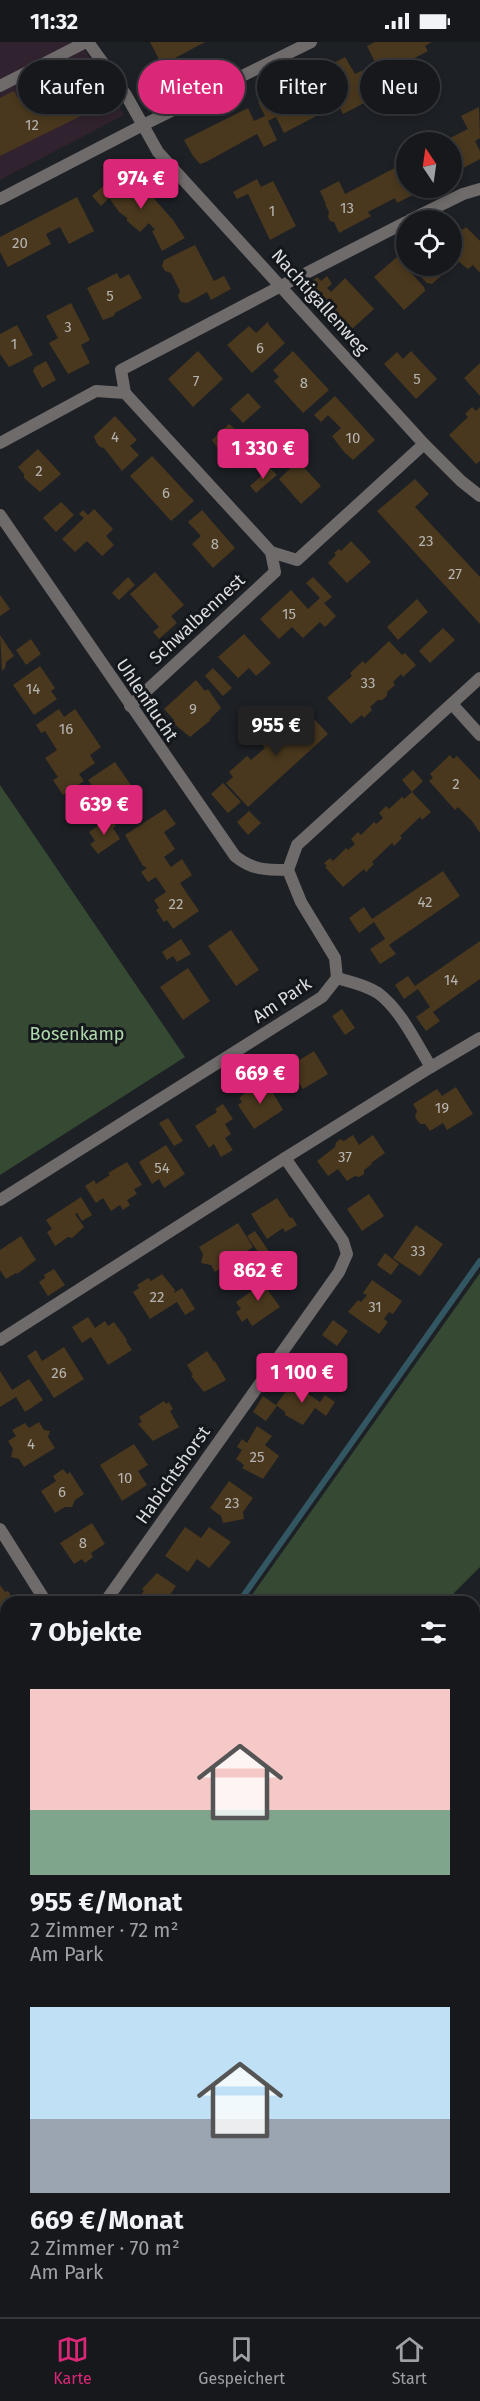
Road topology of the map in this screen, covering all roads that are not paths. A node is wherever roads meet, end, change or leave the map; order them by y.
1 (87, 42) edge
2 (311, 42) edge
3 (0, 86) edge
4 (143, 125) junction
5 (480, 189) edge
6 (0, 199) edge
7 (430, 210) edge
8 (396, 227) edge
9 (281, 286) junction
10 (125, 393) junction
11 (0, 443) edge
12 (424, 444) junction
13 (480, 496) edge
14 (0, 515) edge
15 (271, 552) junction
16 (480, 678) edge
17 (452, 704) junction
18 (130, 706) junction
19 (480, 735) edge
20 (288, 870) junction
21 (337, 978) junction
22 (480, 1038) edge
23 (431, 1067) junction
24 (285, 1158) junction
25 (0, 1200) edge
26 (0, 1340) edge
27 (0, 1529) edge
28 (42, 1596) edge
29 (109, 1596) edge

1 - 3 street
1 - 4 street, Nachtigallenweg
2 - 4 street
4 - 6 street
4 - 9 street, Nachtigallenweg
5 - 7 street
8 - 9 street
9 - 10 street
9 - 12 street, Nachtigallenweg
10 - 11 street
10 - 15 street
12 - 13 street, Nachtigallenweg
12 - 15 street
14 - 18 street, Uhlenflucht
15 - 18 street, Schwalbennest
16 - 17 street
17 - 19 street
17 - 20 street
18 - 20 street, Uhlenflucht
20 - 21 street, Am Park
21 - 23 street
21 - 25 street, Am Park
22 - 23 street
23 - 24 street
24 - 26 street
24 - 29 street, Habichtshorst
27 - 28 street

